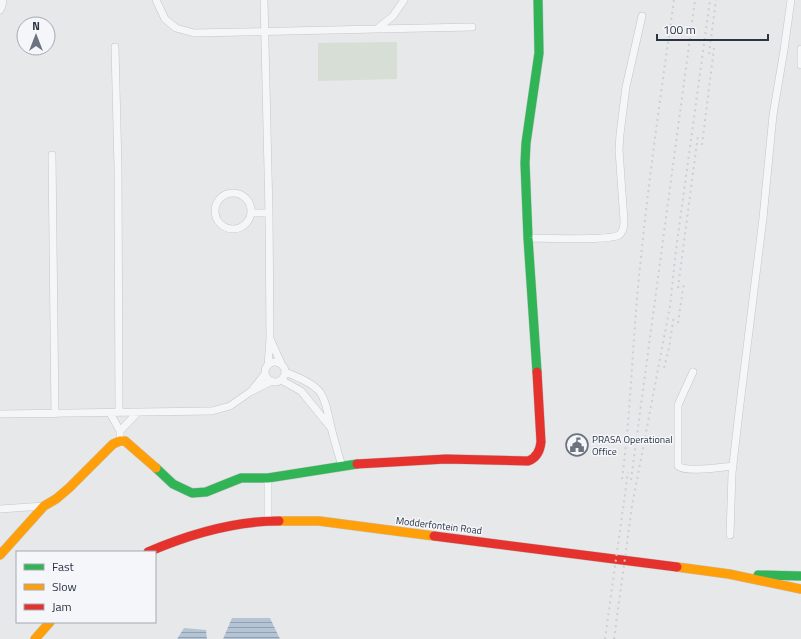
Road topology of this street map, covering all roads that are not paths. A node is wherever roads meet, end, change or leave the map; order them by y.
1 (3, 0) edge
2 (156, 0) edge
3 (264, 0) edge
4 (404, 0) edge
5 (538, 0) edge
6 (791, 0) edge
7 (0, 10) edge
8 (642, 16) dead end
9 (472, 27) dead end
10 (377, 29) junction
11 (265, 31) junction
12 (115, 47) dead end
13 (801, 49) edge
14 (801, 65) edge
15 (52, 156) dead end
16 (251, 213) junction
17 (269, 214) junction
18 (528, 238) junction
19 (270, 339) junction
20 (280, 363) junction
21 (268, 365) junction
22 (285, 372) junction
23 (693, 372) dead end
24 (265, 374) junction
25 (281, 380) junction
26 (272, 381) junction
27 (319, 391) junction
28 (250, 392) junction
29 (308, 400) junction
30 (110, 413) junction
31 (119, 413) junction
32 (137, 413) junction
33 (0, 414) edge
34 (56, 414) junction
35 (331, 428) junction
36 (120, 431) junction
37 (120, 441) junction
38 (342, 466) junction
39 (733, 466) junction
40 (268, 478) junction
41 (44, 506) junction
42 (0, 509) edge
43 (268, 521) junction
44 (730, 535) dead end
45 (150, 551) edge
46 (0, 555) edge
47 (729, 574) junction
48 (801, 576) edge
49 (801, 589) edge
50 (49, 623) edge
51 (35, 639) edge

1 - 7 street
2 - 11 street
3 - 11 street
4 - 10 street
5 - 18 street
6 - 39 street
8 - 18 street
9 - 10 street
10 - 11 street
11 - 17 street
12 - 31 street
13 - 14 street
15 - 34 street
16 - 16 street
16 - 17 street
17 - 19 street
18 - 38 street
19 - 20 street
19 - 21 street
20 - 21 street
20 - 22 street
21 - 24 street
22 - 25 street
22 - 27 street
23 - 39 street
24 - 26 street
24 - 28 street
25 - 26 street
25 - 29 street
26 - 28 street
27 - 29 street
27 - 35 street
28 - 32 street
29 - 35 street
30 - 31 street
30 - 34 street
30 - 36 street
31 - 32 street
32 - 36 street
33 - 34 street
35 - 38 street
36 - 37 street
37 - 40 street
37 - 41 street
38 - 40 street
39 - 44 street
40 - 43 street
41 - 42 street
41 - 46 street
43 - 45 street, Modderfontein Road
43 - 47 street, Modderfontein Road
47 - 48 street, Modderfontein Road
47 - 49 street, Modderfontein Road
50 - 51 street

